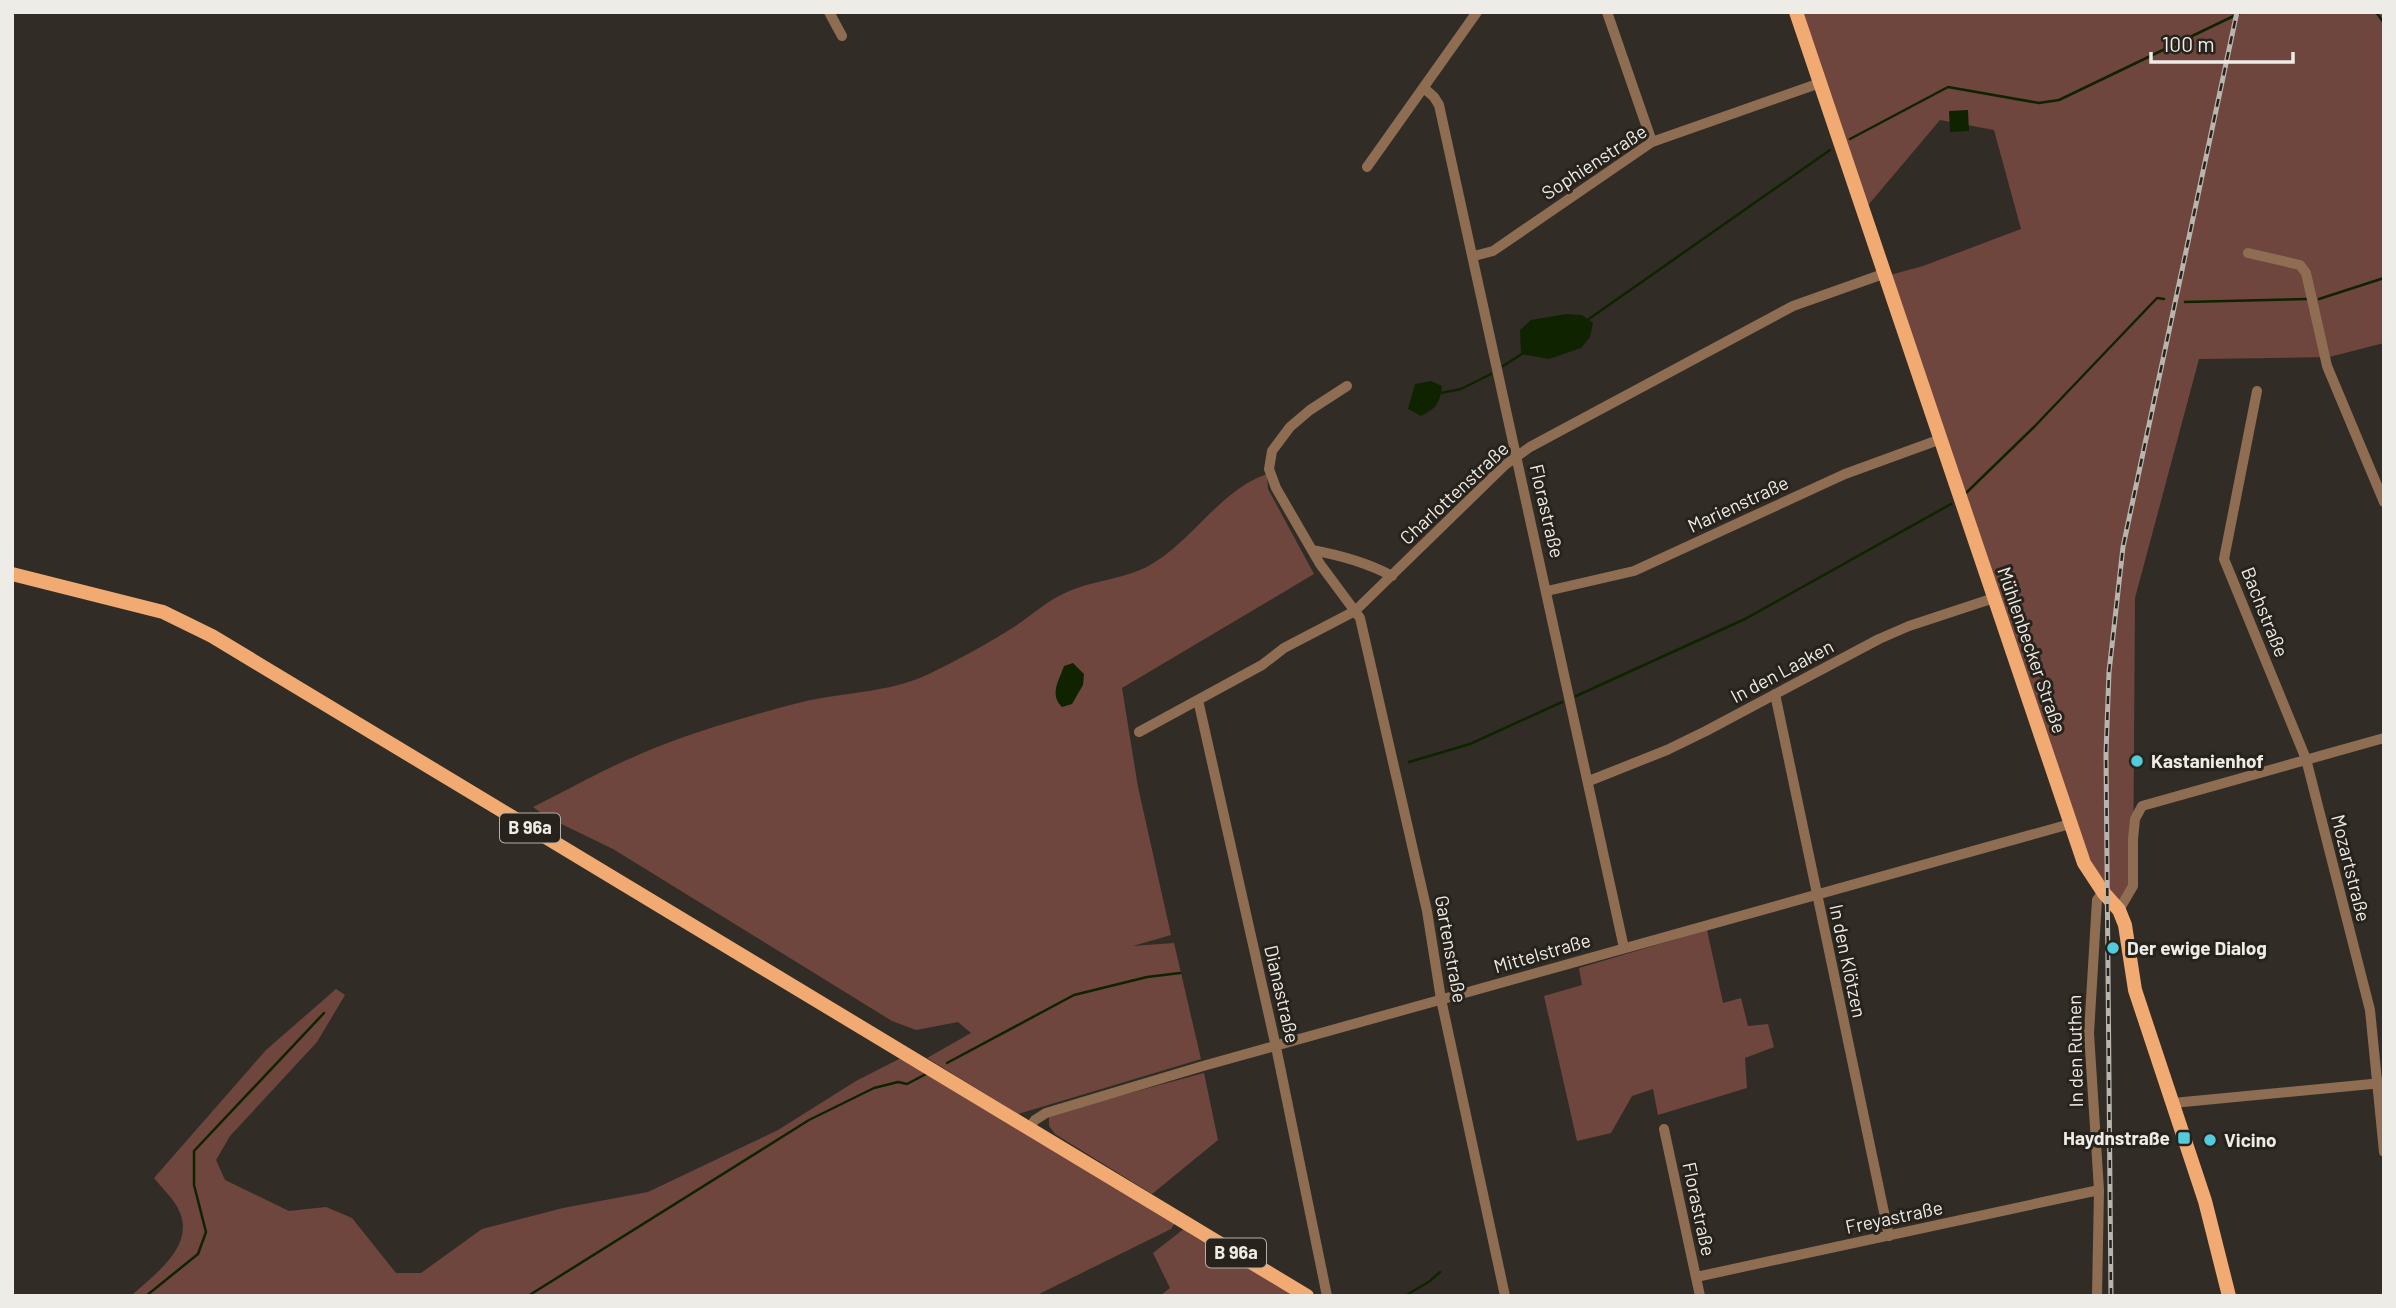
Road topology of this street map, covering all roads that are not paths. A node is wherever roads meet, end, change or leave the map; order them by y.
1 (829, 12) edge
2 (1477, 12) edge
3 (1607, 12) edge
4 (1796, 12) edge
5 (842, 36) dead end
6 (1820, 83) junction
7 (1424, 88) junction
8 (1652, 142) junction
9 (1367, 167) dead end
10 (2248, 253) dead end
11 (1474, 256) junction
12 (1886, 273) junction
13 (1348, 386) dead end
14 (2257, 391) dead end
15 (1941, 439) junction
16 (1516, 456) junction
17 (2378, 474) edge
18 (2384, 502) edge
19 (1312, 550) junction
20 (12, 574) edge
21 (1392, 576) junction
22 (1547, 591) junction
23 (1994, 598) junction
24 (1355, 611) junction
25 (1775, 694) junction
26 (1198, 699) junction
27 (1139, 732) dead end
28 (2384, 738) edge
29 (2306, 760) junction
30 (1589, 780) junction
31 (2070, 824) junction
32 (2103, 892) junction
33 (1816, 896) junction
34 (2119, 910) junction
35 (1624, 948) junction
36 (1441, 999) junction
37 (1276, 1047) junction
38 (2380, 1083) edge
39 (2173, 1103) junction
40 (1028, 1129) junction
41 (1664, 1129) dead end
42 (2384, 1152) edge
43 (2099, 1190) junction
44 (1889, 1236) junction
45 (1696, 1277) junction
46 (1307, 1296) edge
47 (1327, 1296) edge
48 (1505, 1296) edge
49 (1700, 1296) edge
50 (2097, 1296) edge
51 (2229, 1296) edge

1 - 5 street
2 - 7 street
3 - 8 street
4 - 6 main road, Mühlenbecker Straße
6 - 8 street, Sophienstraße
6 - 12 main road, Mühlenbecker Straße
7 - 9 street
7 - 11 street, Florastraße
8 - 11 street, Sophienstraße
10 - 17 street
11 - 16 street, Florastraße
12 - 15 main road, Mühlenbecker Straße
12 - 16 street, Charlottenstraße
13 - 19 street, Gartenstraße
14 - 29 street, Bachstraße
15 - 22 street, Marienstraße
15 - 23 main road, Mühlenbecker Straße
16 - 21 street, Charlottenstraße
16 - 22 street, Florastraße
17 - 18 street
19 - 21 street
19 - 24 street, Gartenstraße
20 - 40 main road, B 96a
21 - 24 street, Charlottenstraße
22 - 30 street, Florastraße
23 - 25 street, In den Laaken
23 - 31 main road, Mühlenbecker Straße
24 - 26 street, Charlottenstraße
24 - 36 street, Gartenstraße
25 - 30 street, In den Laaken
25 - 33 street, In den Klötzen
26 - 27 street, Charlottenstraße
26 - 37 street, Dianastraße
28 - 29 street
29 - 34 street
29 - 38 street, Mozartstraße
30 - 35 street, Florastraße
31 - 32 main road, Mühlenbecker Straße
31 - 33 street, Mittelstraße
32 - 34 main road, Mühlenbecker Straße
32 - 43 street, In den Ruthen
33 - 35 street, Mittelstraße
33 - 44 street, In den Klötzen
34 - 39 main road, Mühlenbecker Straße
35 - 36 street, Mittelstraße
36 - 37 street, Mittelstraße
36 - 48 street, Gartenstraße
37 - 40 street, Mittelstraße
37 - 47 street, Dianastraße
38 - 39 street
38 - 42 street, Mozartstraße
39 - 51 main road, Mühlenbecker Straße
40 - 46 main road, B 96a
41 - 45 street, Florastraße
43 - 44 street, Freyastraße
43 - 50 street, In den Ruthen
44 - 45 street, Freyastraße
45 - 49 street, Florastraße

